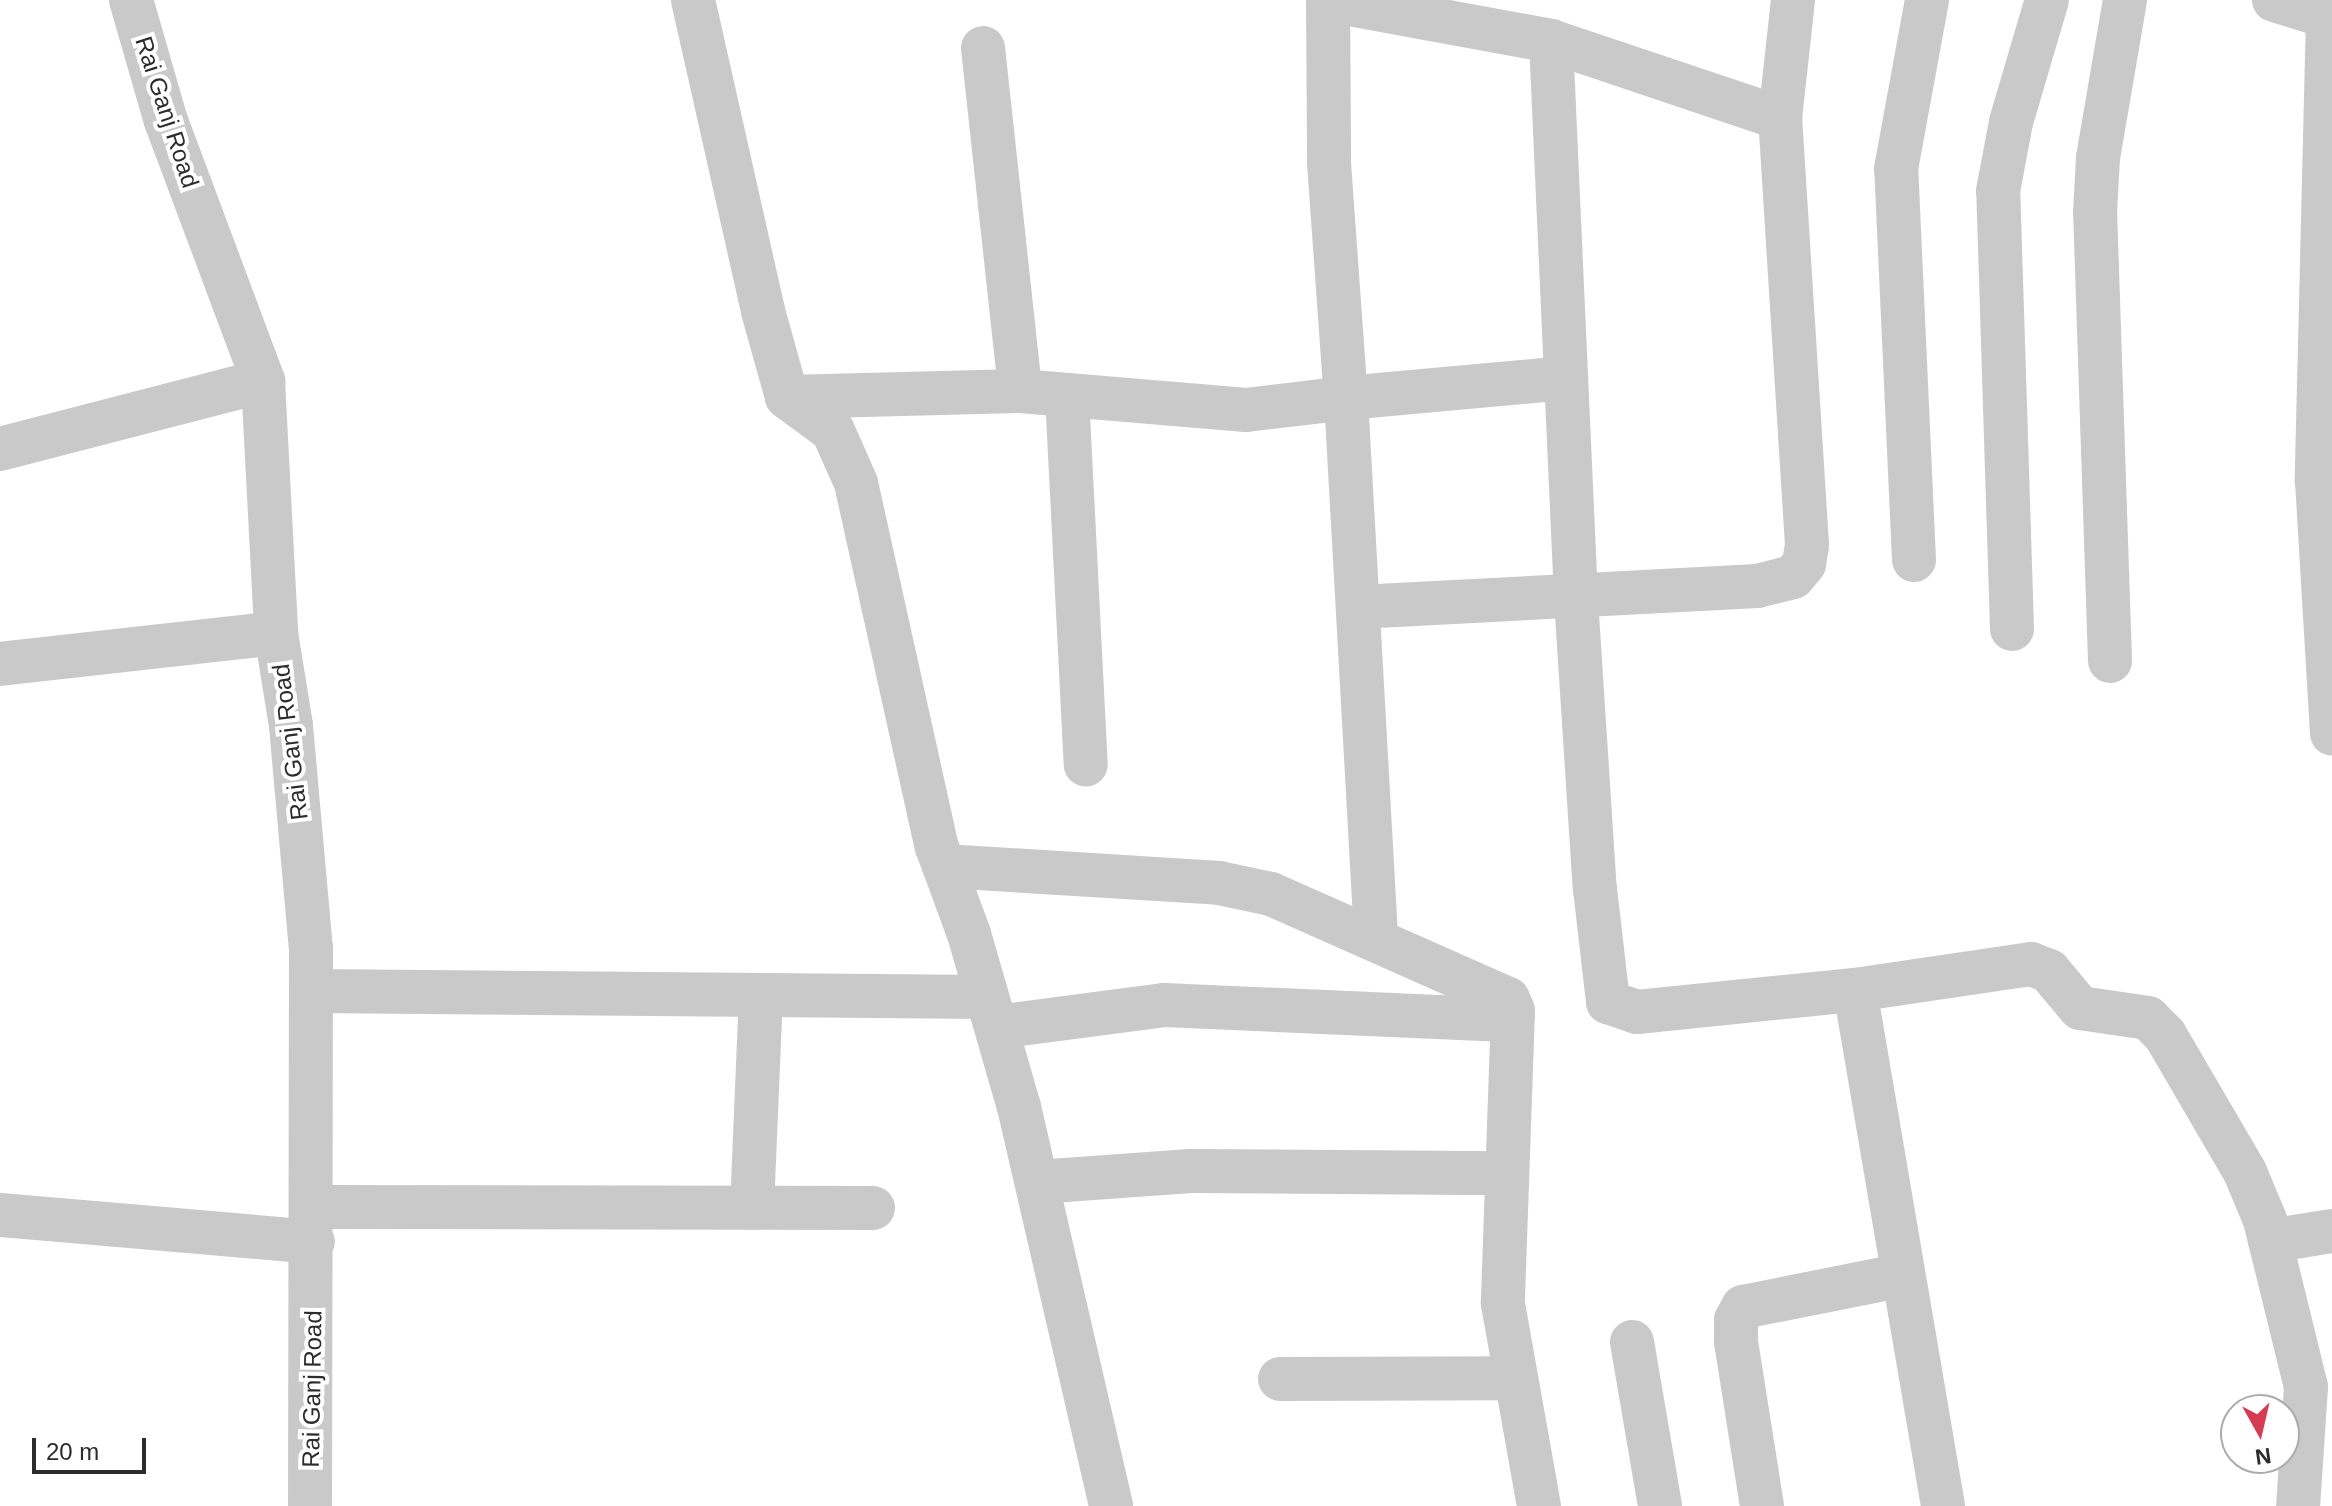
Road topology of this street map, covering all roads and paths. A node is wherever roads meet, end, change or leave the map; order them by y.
1 (131, 0) edge
2 (693, 0) edge
3 (1328, 0) edge
4 (1793, 0) edge
5 (1927, 0) edge
6 (2047, 0) edge
7 (2125, 0) edge
8 (2274, 0) edge
9 (2330, 17) edge
10 (1551, 41) junction
11 (983, 48) dead end
12 (1780, 118) junction
13 (1566, 378) junction
14 (263, 381) junction
15 (1020, 391) junction
16 (1067, 395) junction
17 (787, 397) junction
18 (1346, 398) junction
19 (0, 449) edge
20 (1914, 560) dead end
21 (1576, 599) junction
22 (1358, 607) junction
23 (2012, 629) dead end
24 (276, 633) junction
25 (2110, 661) dead end
26 (0, 664) edge
27 (2332, 734) edge
28 (1086, 765) dead end
29 (944, 866) junction
30 (1376, 936) junction
31 (1855, 990) junction
32 (311, 991) junction
33 (761, 995) junction
34 (992, 1012) junction
35 (1512, 1020) junction
36 (1507, 1173) junction
37 (1037, 1182) junction
38 (752, 1208) junction
39 (873, 1208) dead end
40 (0, 1215) edge
41 (313, 1225) junction
42 (2332, 1231) edge
43 (2270, 1241) junction
44 (1903, 1275) junction
45 (1632, 1342) dead end
46 (1513, 1378) junction
47 (1280, 1379) dead end
48 (310, 1506) edge
49 (1111, 1506) edge
50 (1539, 1506) edge
51 (1660, 1506) edge
52 (1762, 1506) edge
53 (1943, 1506) edge
54 (2298, 1506) edge

1 - 14 street, Rai Ganj Road
2 - 17 street
3 - 10 street
3 - 18 street
4 - 12 street
5 - 20 street
6 - 23 street
7 - 25 street
8 - 9 street
9 - 27 street
10 - 12 street
10 - 13 street
11 - 15 street
12 - 21 street
13 - 18 street
13 - 21 street
14 - 19 street
14 - 24 street, Rai Ganj Road
15 - 16 street
15 - 17 street
16 - 18 street
16 - 28 street
17 - 29 street
18 - 22 street
21 - 22 street
21 - 31 street
22 - 30 street
24 - 26 street
24 - 32 street, Rai Ganj Road
29 - 30 street
29 - 34 street
30 - 35 street
31 - 43 street
31 - 44 street
32 - 33 street
32 - 41 street, Rai Ganj Road
33 - 34 street
33 - 38 street
34 - 35 street
34 - 37 street
35 - 36 street
36 - 37 street
36 - 46 street
37 - 49 street
38 - 39 street
38 - 41 street
40 - 41 street
41 - 48 street, Rai Ganj Road
42 - 43 street
43 - 54 street
44 - 52 street
44 - 53 street
45 - 51 street
46 - 47 street
46 - 50 street

